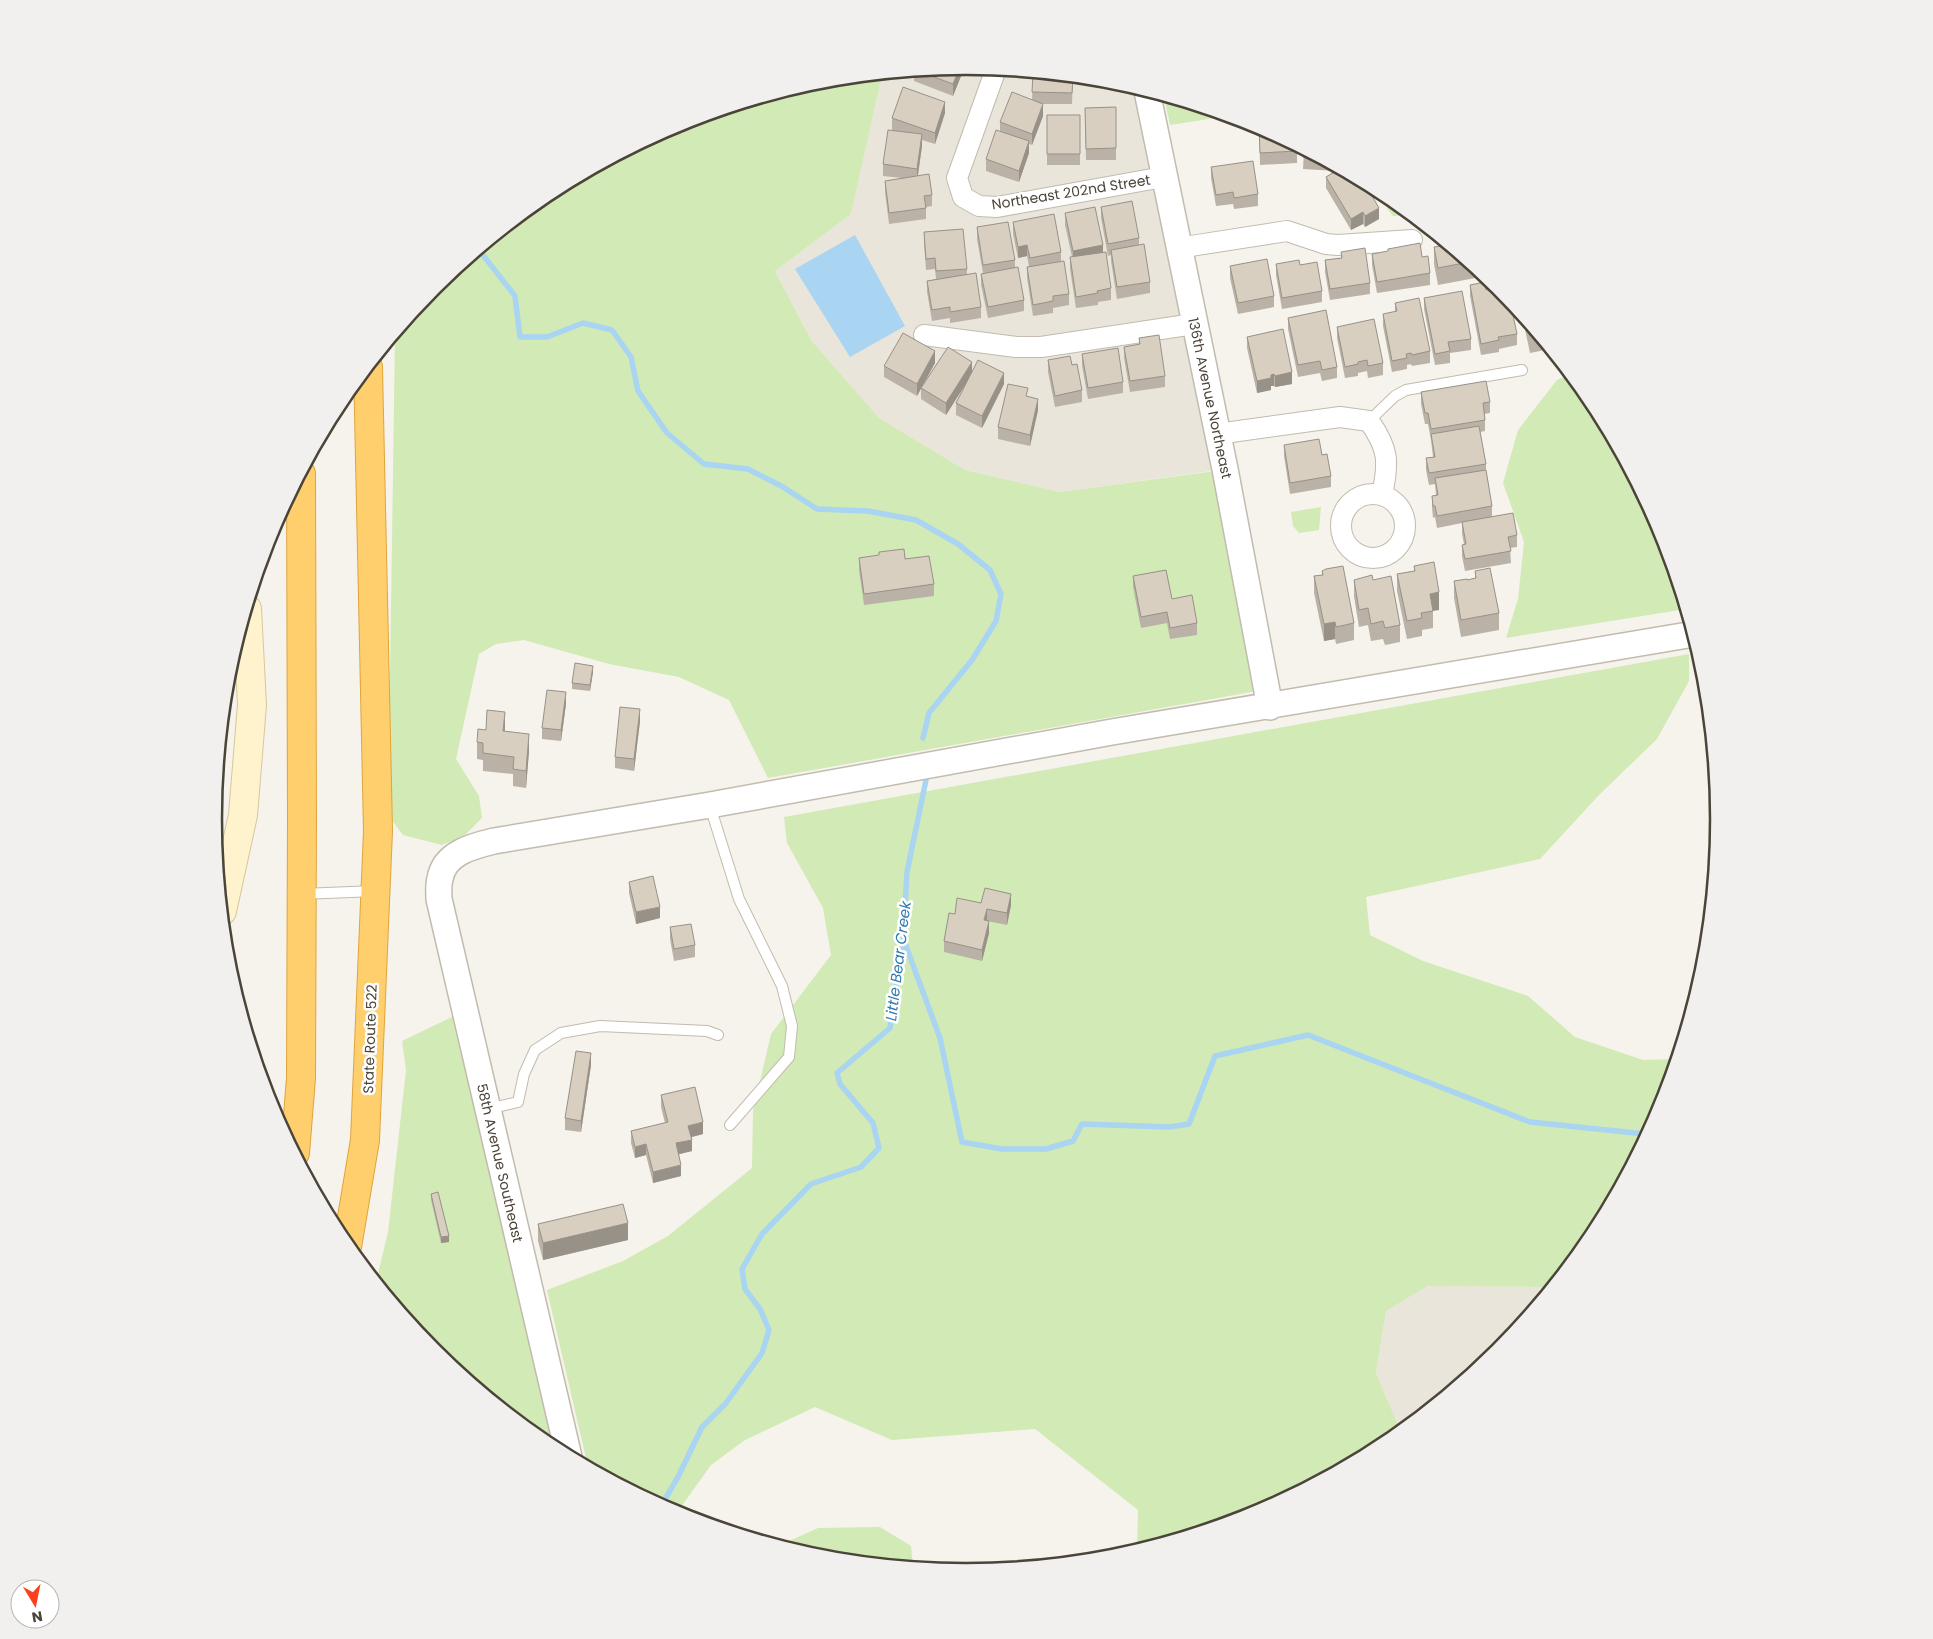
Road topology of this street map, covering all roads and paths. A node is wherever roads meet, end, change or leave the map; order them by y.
1 (993, 76) edge
2 (1147, 97) edge
3 (1163, 177) junction
4 (1412, 240) dead end
5 (1178, 248) junction
6 (1194, 324) junction
7 (924, 335) dead end
8 (1522, 370) dead end
9 (368, 377) edge
10 (1369, 421) junction
11 (1217, 434) junction
12 (301, 486) edge
13 (1382, 495) dead end
14 (248, 624) edge
15 (1688, 635) edge
16 (1270, 707) junction
17 (710, 805) junction
18 (376, 891) junction
19 (226, 893) edge
20 (302, 894) junction
21 (718, 1035) dead end
22 (488, 1109) junction
23 (730, 1125) dead end
24 (296, 1142) edge
25 (349, 1236) edge
26 (566, 1447) edge

1 - 3 street, Northeast 202nd Street
2 - 3 street, 136th Avenue Northeast
3 - 5 street, 136th Avenue Northeast
4 - 5 street
5 - 6 street, 136th Avenue Northeast
6 - 7 street
6 - 11 street, 136th Avenue Northeast
8 - 10 lane
9 - 18 highway, State Route 522
10 - 11 street
10 - 13 street
11 - 16 street, 136th Avenue Northeast
12 - 20 highway
14 - 19 main road
15 - 16 street
16 - 17 street
17 - 22 street, 58th Avenue Southeast
17 - 23 lane
18 - 20 lane
18 - 25 highway, State Route 522
20 - 24 highway
21 - 22 lane
22 - 26 street, 58th Avenue Southeast

